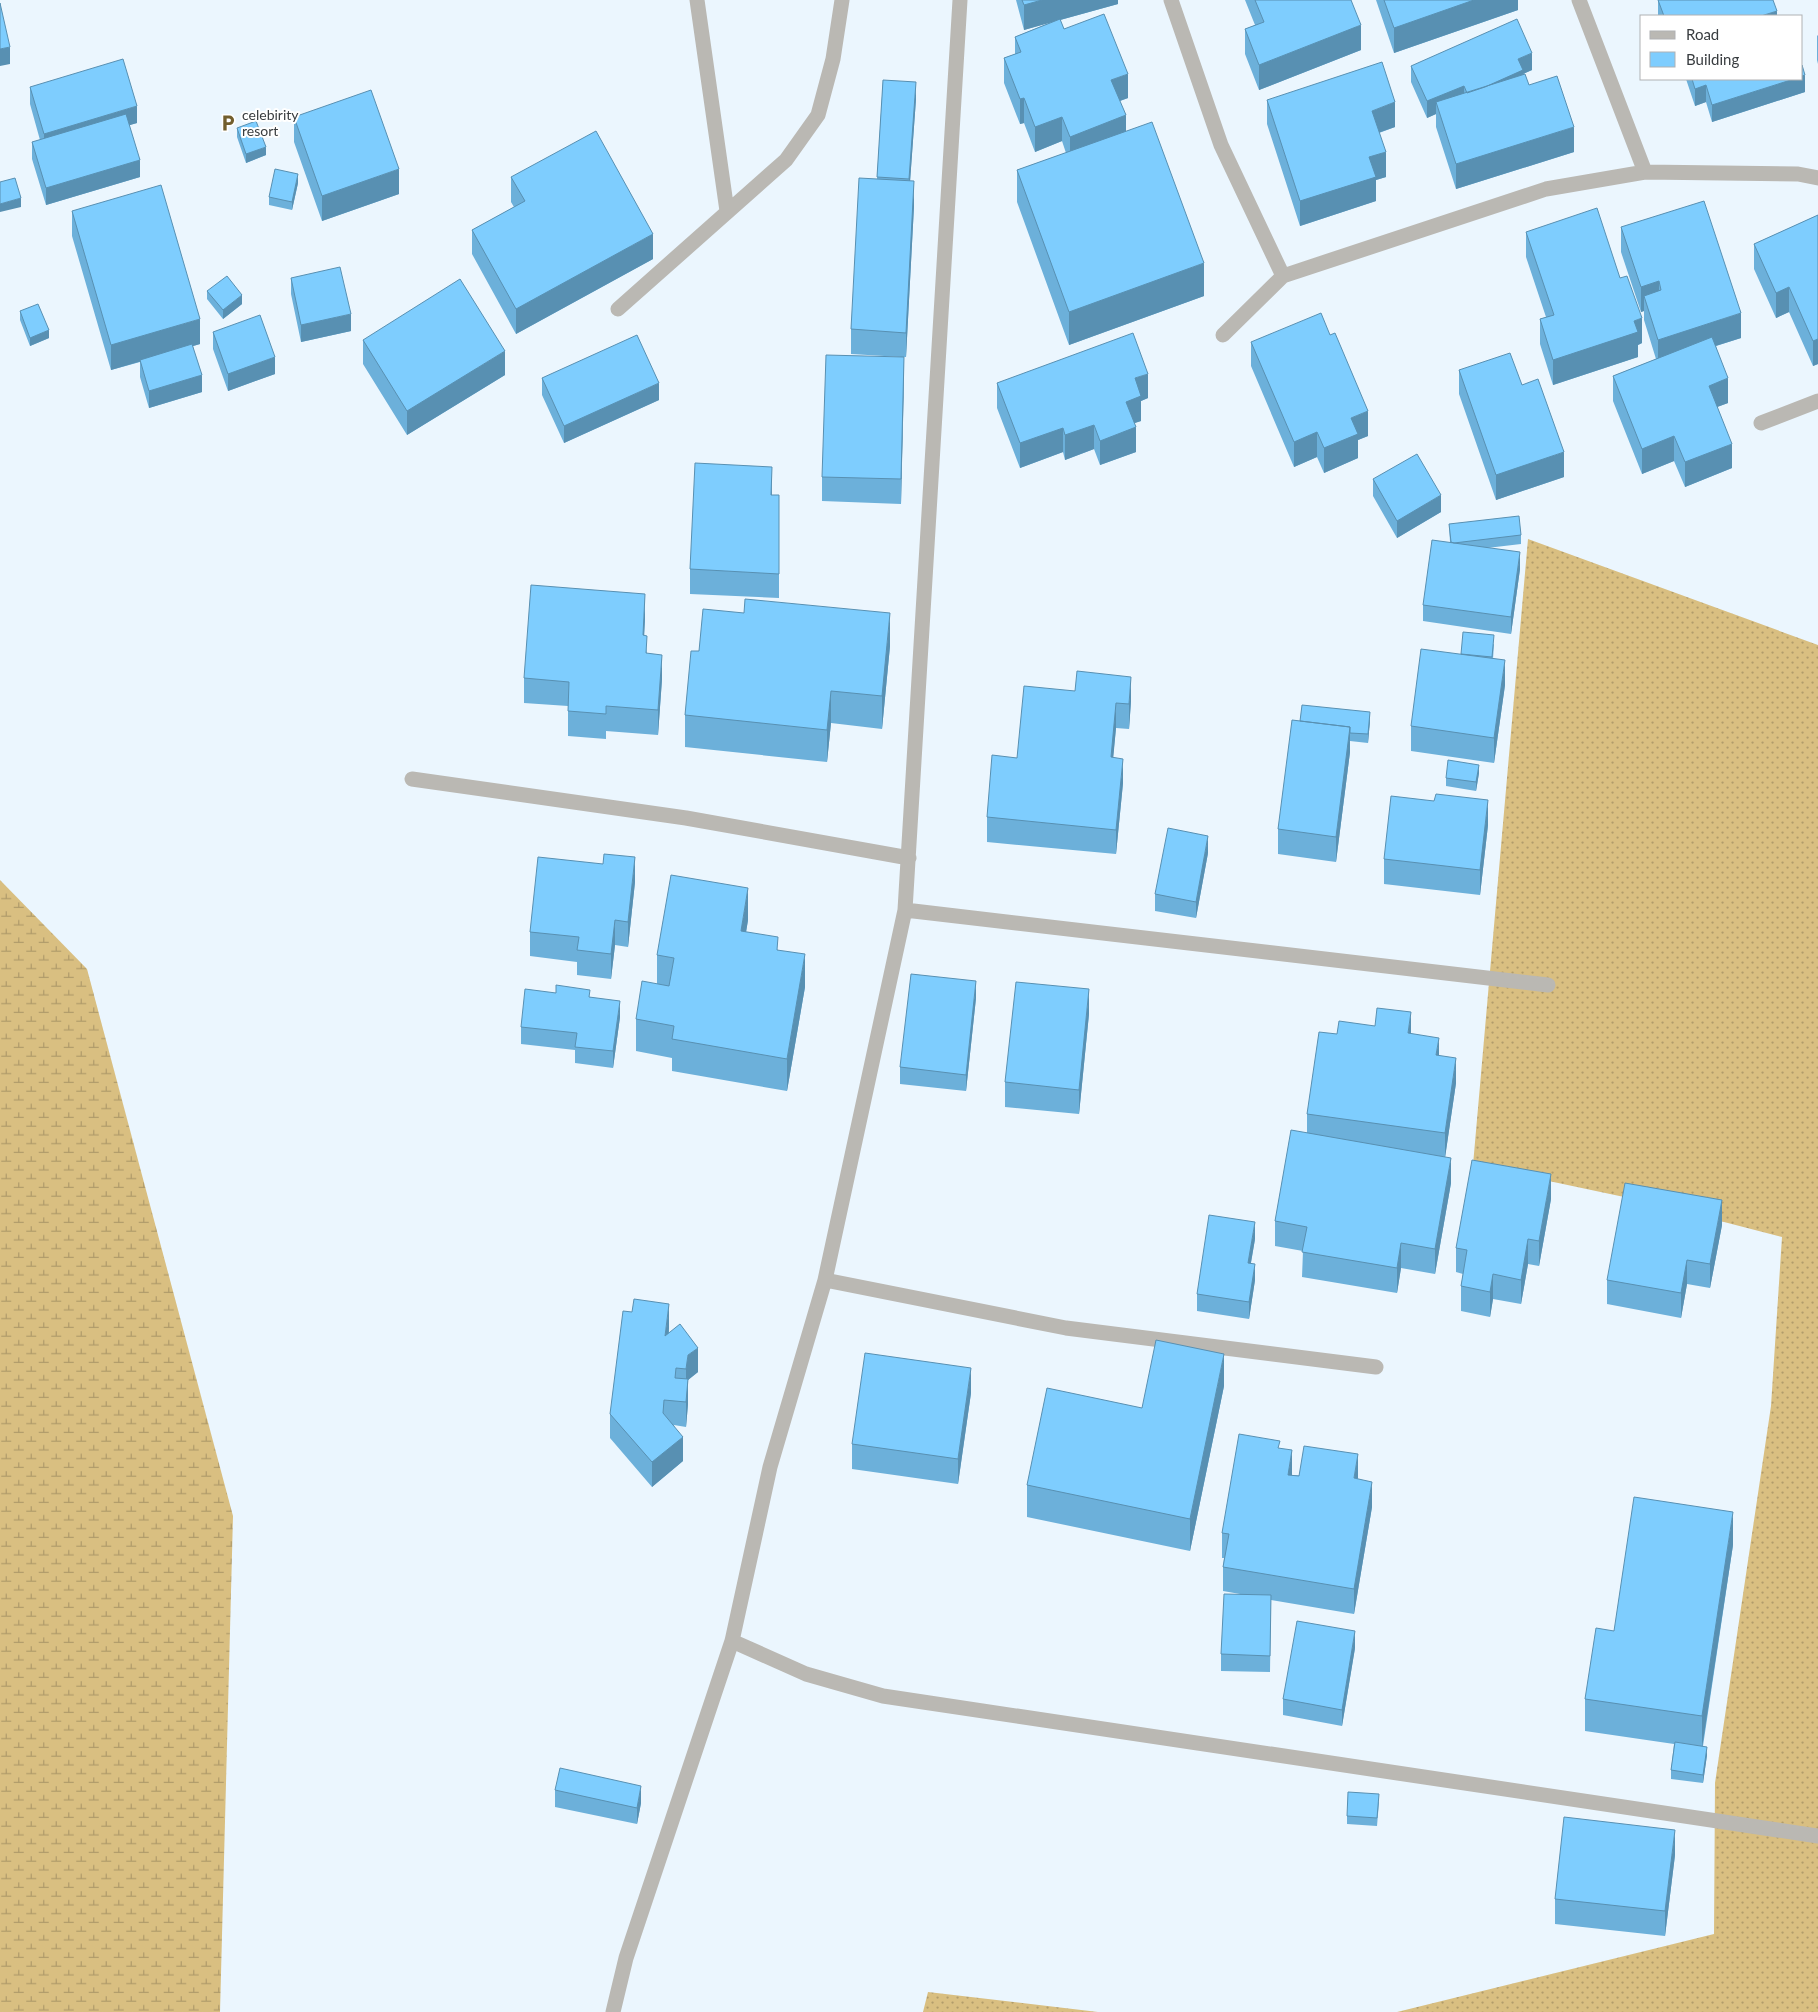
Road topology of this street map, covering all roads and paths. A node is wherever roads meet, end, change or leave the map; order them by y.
1 (697, 0) edge
2 (842, 0) edge
3 (960, 0) edge
4 (1171, 0) edge
5 (1579, 0) edge
6 (1645, 172) junction
7 (1818, 178) edge
8 (728, 211) junction
9 (1283, 276) junction
10 (618, 309) dead end
11 (1223, 334) dead end
12 (1818, 401) edge
13 (1761, 424) dead end
14 (412, 779) dead end
15 (909, 858) junction
16 (905, 910) junction
17 (1548, 985) dead end
18 (825, 1280) junction
19 (1376, 1367) dead end
20 (732, 1641) junction
21 (1818, 1836) edge
22 (613, 2012) edge

1 - 8 street
2 - 8 street
3 - 15 street
4 - 9 street
5 - 6 street
6 - 7 street
6 - 9 street
8 - 10 street
9 - 11 street
12 - 13 street
14 - 15 street
15 - 16 street
16 - 17 street
16 - 18 street
18 - 19 street
18 - 20 street
20 - 21 street
20 - 22 street

